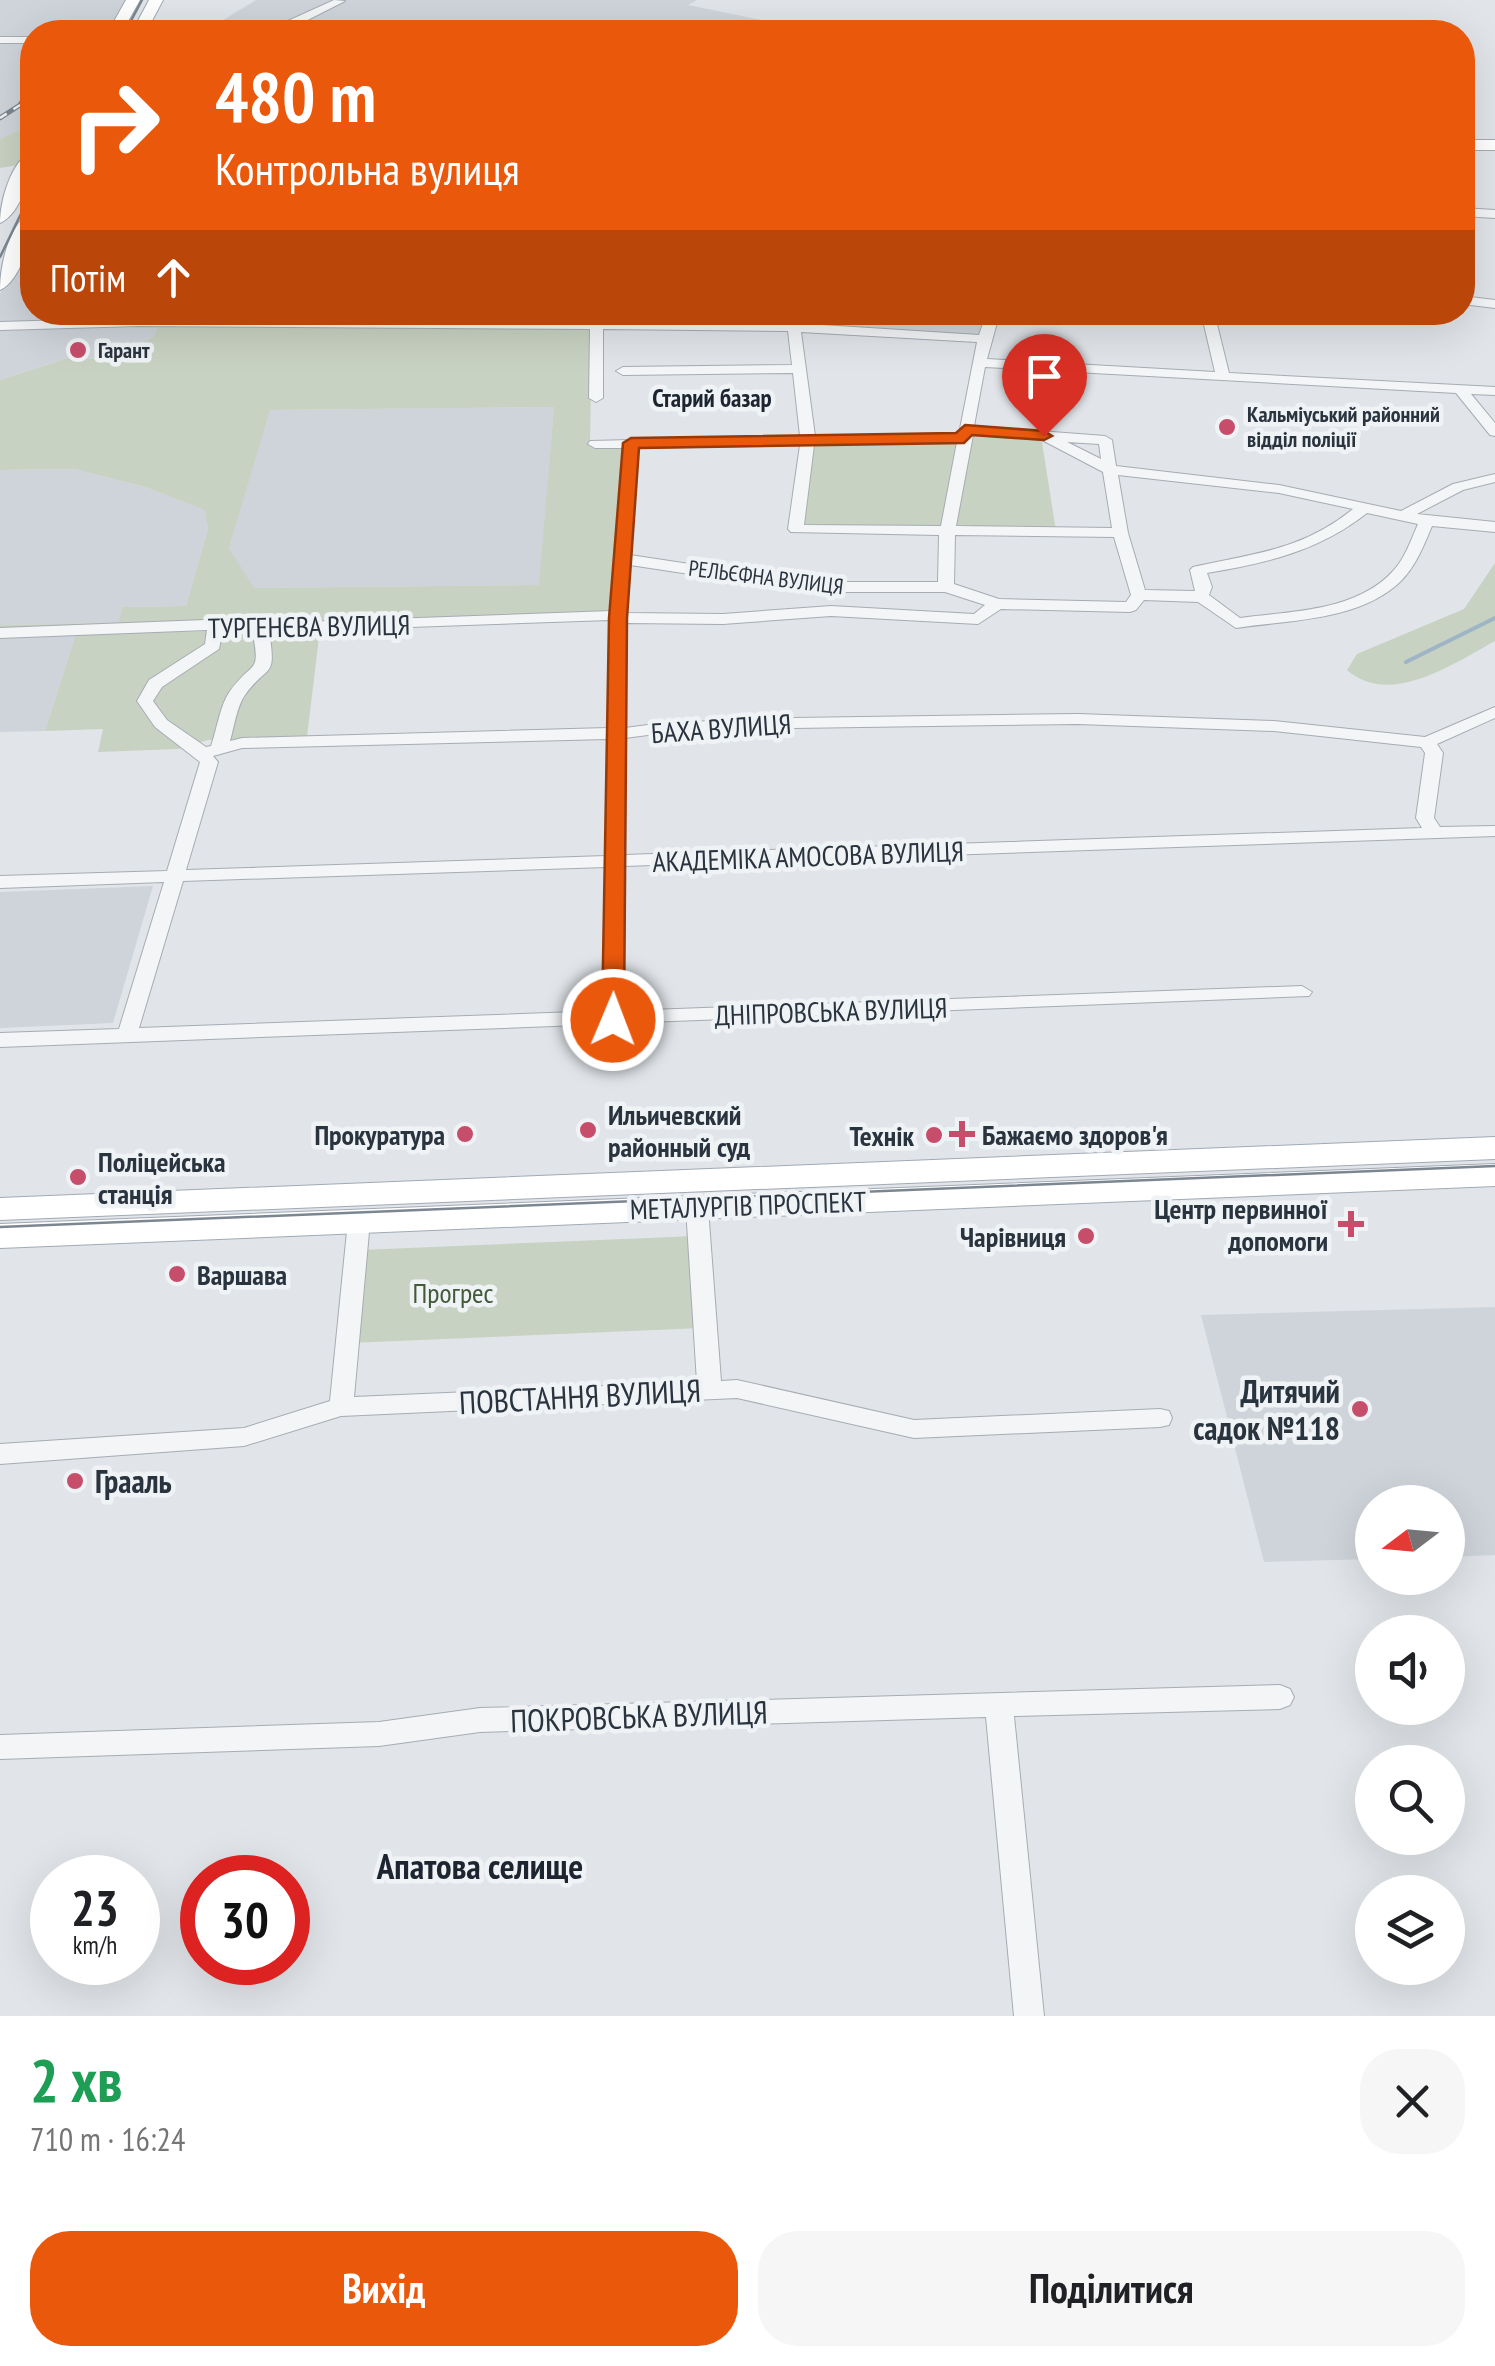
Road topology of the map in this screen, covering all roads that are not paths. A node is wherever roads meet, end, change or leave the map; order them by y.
1 (340, 1) edge
2 (298, 20) edge
3 (20, 180) edge
4 (0, 218) edge
5 (20, 242) edge
6 (0, 284) edge
7 (34, 325) edge
8 (592, 325) edge
9 (623, 325) edge
10 (789, 325) edge
11 (989, 325) edge
12 (1209, 325) edge
13 (0, 326) edge
14 (598, 326) junction
15 (794, 327) junction
16 (984, 339) junction
17 (979, 362) junction
18 (800, 369) junction
19 (623, 371) dead end
20 (1223, 376) junction
21 (1460, 389) junction
22 (1495, 391) edge
23 (596, 398) dead end
24 (1495, 432) edge
25 (964, 434) junction
26 (1044, 436) junction
27 (808, 440) junction
28 (631, 443) junction
29 (595, 444) dead end
30 (1110, 470) junction
31 (1495, 478) edge
32 (1364, 508) junction
33 (1402, 516) junction
34 (1427, 521) junction
35 (1495, 527) edge
36 (947, 532) junction
37 (1120, 533) junction
38 (622, 559) junction
39 (946, 587) junction
40 (1139, 595) junction
41 (1201, 596) junction
42 (997, 604) junction
43 (618, 617) junction
44 (215, 627) junction
45 (260, 627) junction
46 (0, 633) edge
47 (1495, 712) edge
48 (615, 733) junction
49 (1427, 742) junction
50 (212, 749) junction
51 (1495, 831) edge
52 (1434, 832) junction
53 (615, 864) junction
54 (176, 877) junction
55 (0, 882) edge
56 (1302, 992) dead end
57 (613, 1020) junction
58 (127, 1036) junction
59 (0, 1040) edge
60 (1495, 1148) edge
61 (1495, 1174) edge
62 (696, 1194) junction
63 (360, 1208) junction
64 (0, 1210) edge
65 (0, 1236) edge
66 (710, 1390) junction
67 (341, 1406) junction
68 (1160, 1418) dead end
69 (0, 1454) edge
70 (1280, 1696) dead end
71 (999, 1706) junction
72 (0, 1747) edge
73 (1029, 2016) edge

1 - 2 street
3 - 4 main road
5 - 6 main road
7 - 13 street
8 - 14 street
9 - 14 street
10 - 15 street
11 - 16 street
12 - 20 street
14 - 23 street
15 - 16 street
15 - 18 street
16 - 17 street
17 - 20 street
17 - 25 street
18 - 19 street
18 - 27 street
20 - 21 street
21 - 22 street
21 - 24 street
25 - 26 street
25 - 27 street
25 - 36 street
26 - 30 street
26 - 30 street
27 - 28 street
27 - 36 street
28 - 29 street
28 - 38 street
30 - 32 street
30 - 37 street
31 - 33 street
32 - 33 street
32 - 41 street
33 - 34 street
34 - 35 street
34 - 41 street
36 - 37 street
36 - 39 street
37 - 40 street
38 - 39 street, РЕЛЬЄФНА ВУЛИЦЯ
38 - 43 street
39 - 42 street, РЕЛЬЄФНА ВУЛИЦЯ
40 - 41 street, РЕЛЬЄФНА ВУЛИЦЯ
40 - 42 street, РЕЛЬЄФНА ВУЛИЦЯ
42 - 43 street, РЕЛЬЄФНА ВУЛИЦЯ
43 - 45 street, ТУРГЕНЄВА ВУЛИЦЯ
43 - 48 street
44 - 45 street, ТУРГЕНЄВА ВУЛИЦЯ
44 - 46 street, ТУРГЕНЄВА ВУЛИЦЯ
44 - 50 street
45 - 50 street
47 - 49 street
48 - 49 street, БАХА ВУЛИЦЯ
48 - 50 street, БАХА ВУЛИЦЯ
48 - 53 street
49 - 52 street
50 - 54 street
51 - 52 street, АКАДЕМІКА АМОСОВА ВУЛИЦЯ
52 - 53 street, АКАДЕМІКА АМОСОВА ВУЛИЦЯ
53 - 54 street, АКАДЕМІКА АМОСОВА ВУЛИЦЯ
53 - 57 street
54 - 55 street, АКАДЕМІКА АМОСОВА ВУЛИЦЯ
54 - 58 street
56 - 57 street, ДНІПРОВСЬКА ВУЛИЦЯ
57 - 58 street, ДНІПРОВСЬКА ВУЛИЦЯ
58 - 59 street, ДНІПРОВСЬКА ВУЛИЦЯ
60 - 62 main road, МЕТАЛУРГІВ ПРОСПЕКТ
61 - 62 main road, МЕТАЛУРГІВ ПРОСПЕКТ
62 - 63 main road, МЕТАЛУРГІВ ПРОСПЕКТ
62 - 66 street
63 - 64 main road, МЕТАЛУРГІВ ПРОСПЕКТ
63 - 65 main road, МЕТАЛУРГІВ ПРОСПЕКТ
63 - 67 street
66 - 67 street, ПОВСТАННЯ ВУЛИЦЯ
66 - 68 street, ПОВСТАННЯ ВУЛИЦЯ
67 - 69 street, ПОВСТАННЯ ВУЛИЦЯ
70 - 71 street, ПОКРОВСЬКА ВУЛИЦЯ
71 - 72 street, ПОКРОВСЬКА ВУЛИЦЯ
71 - 73 street

